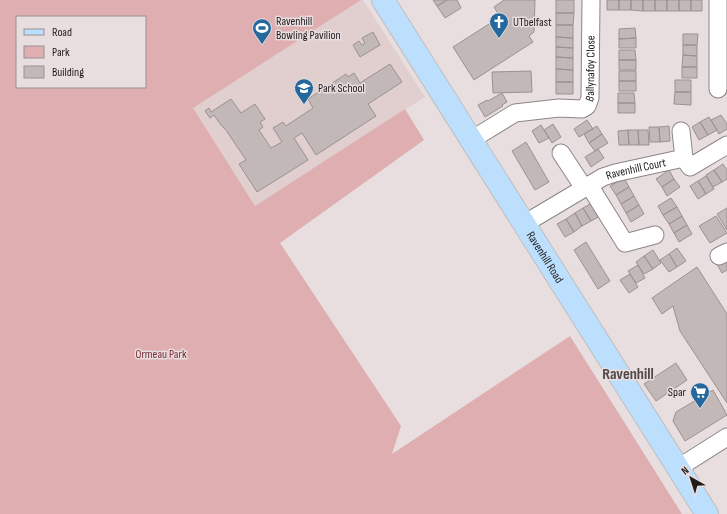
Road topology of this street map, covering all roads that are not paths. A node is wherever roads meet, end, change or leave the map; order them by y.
1 (383, 0) edge
2 (591, 0) edge
3 (718, 0) edge
4 (718, 89) dead end
5 (681, 131) dead end
6 (471, 140) junction
7 (727, 145) edge
8 (561, 153) dead end
9 (684, 158) junction
10 (586, 186) junction
11 (524, 224) junction
12 (655, 235) dead end
13 (727, 437) edge
14 (678, 468) junction
15 (707, 514) edge

1 - 6 main road, Ravenhill Road
2 - 6 street, Ballynafoy Close
3 - 4 street
5 - 9 street
6 - 11 main road, Ravenhill Road
7 - 9 street
8 - 10 street, Ravenhill Court
9 - 10 street, Ravenhill Court
10 - 11 street, Ravenhill Court
10 - 12 street, Ravenhill Court
11 - 14 main road, Ravenhill Road
13 - 14 street
14 - 15 main road, Ravenhill Road

